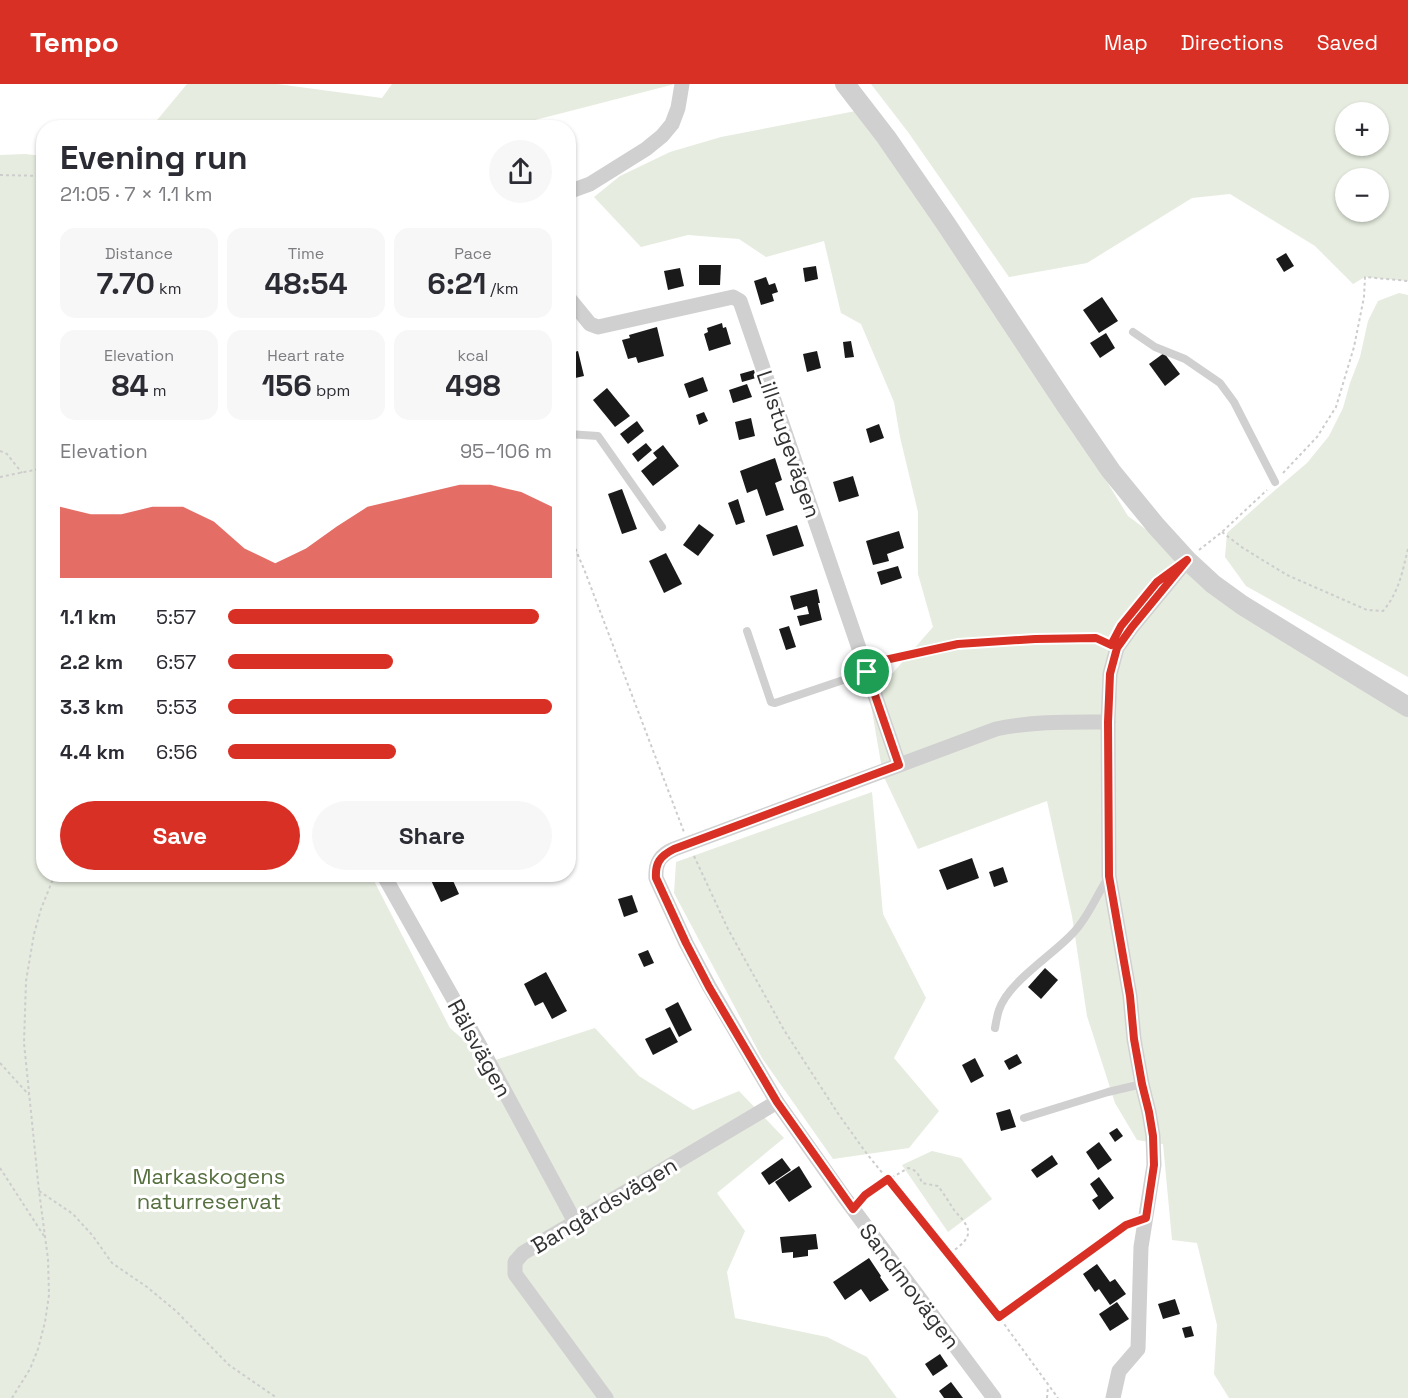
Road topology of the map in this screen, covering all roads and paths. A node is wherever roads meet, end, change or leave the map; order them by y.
1 (682, 84) edge
2 (846, 84) edge
3 (0, 175) edge
4 (36, 176) edge
5 (576, 189) edge
6 (1408, 281) edge
7 (576, 307) edge
8 (1133, 332) dead end
9 (576, 435) edge
10 (0, 451) edge
11 (36, 470) edge
12 (22, 473) junction
13 (0, 477) edge
14 (1275, 482) junction
15 (662, 527) dead end
16 (1222, 532) junction
17 (1408, 549) edge
18 (576, 550) edge
19 (1187, 560) junction
20 (747, 631) dead end
21 (1111, 645) dead end
22 (867, 672) junction
23 (1408, 707) edge
24 (1108, 722) junction
25 (899, 765) junction
26 (688, 844) junction
27 (1109, 876) junction
28 (53, 882) edge
29 (388, 882) edge
30 (995, 1028) dead end
31 (0, 1063) edge
32 (1142, 1084) junction
33 (29, 1095) junction
34 (777, 1102) junction
35 (1024, 1118) dead end
36 (0, 1168) edge
37 (888, 1179) junction
38 (39, 1191) junction
39 (853, 1209) junction
40 (1146, 1218) junction
41 (575, 1222) junction
42 (46, 1239) junction
43 (949, 1254) junction
44 (1034, 1293) joint
45 (999, 1317) junction
46 (1048, 1384) junction
47 (12, 1398) edge
48 (277, 1398) edge
49 (606, 1398) edge
50 (994, 1398) edge
51 (1047, 1398) edge
52 (1058, 1398) edge
53 (1113, 1398) edge

1 - 5 street
2 - 19 street
3 - 4 path
6 - 14 path
7 - 22 street, Lillstugevägen
8 - 14 lane
9 - 15 lane
10 - 12 path
11 - 12 path
12 - 13 path
14 - 16 path
16 - 17 path
16 - 19 path
18 - 26 path
19 - 23 street
19 - 24 street
20 - 22 lane
21 - 22 path
22 - 25 street, Lillstugevägen
24 - 25 street, Sandmovägen
24 - 27 street
25 - 26 street, Sandmovägen
26 - 34 street, Sandmovägen
26 - 37 path
27 - 30 lane
27 - 32 street
28 - 33 path
29 - 41 street, Rälsvägen
31 - 33 path
32 - 35 lane
32 - 40 street
33 - 38 path
34 - 39 street, Sandmovägen
34 - 41 street, Bangårdsvägen
36 - 42 path
37 - 39 path
37 - 43 path
37 - 43 path
38 - 42 path
38 - 48 path
39 - 50 street, Sandmovägen
40 - 44 lane
40 - 53 street
41 - 49 street, Bangårdsvägen
42 - 47 path
43 - 45 path
44 - 45 path
45 - 46 path
46 - 51 path
46 - 52 path

